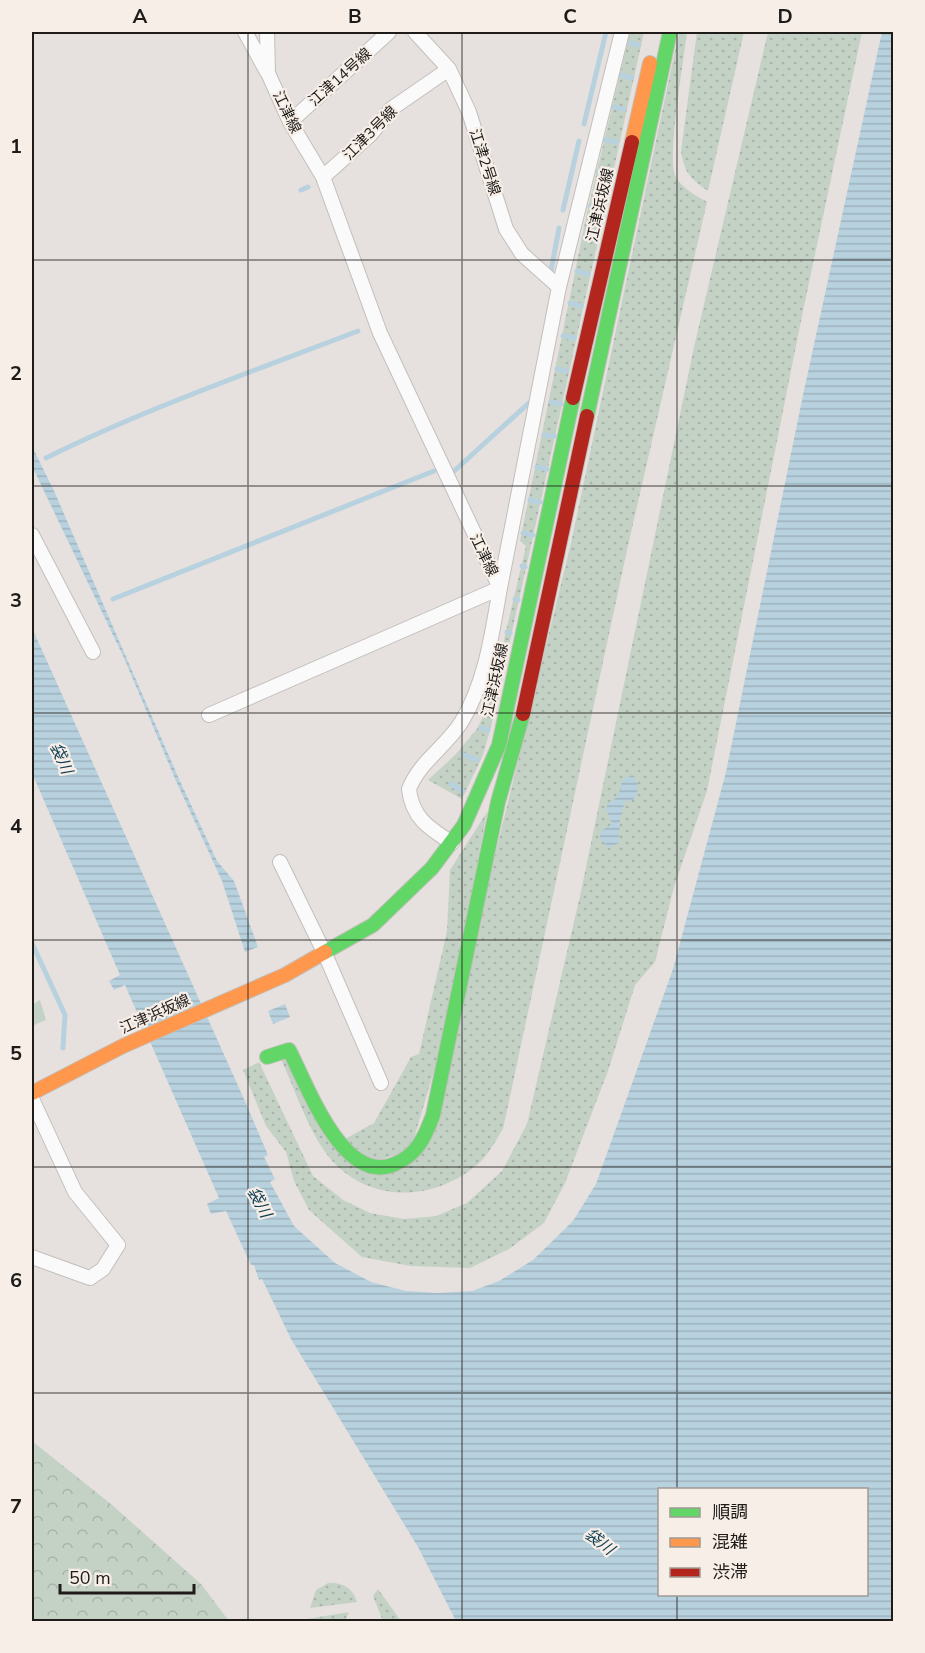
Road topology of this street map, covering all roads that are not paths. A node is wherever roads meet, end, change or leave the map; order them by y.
1 (245, 32) edge
2 (267, 32) edge
3 (389, 32) edge
4 (415, 32) edge
5 (622, 32) edge
6 (657, 32) edge
7 (670, 32) edge
8 (449, 69) junction
9 (268, 74) junction
10 (290, 122) junction
11 (323, 177) junction
12 (559, 287) junction
13 (32, 535) edge
14 (500, 588) junction
15 (93, 652) dead end
16 (209, 715) dead end
17 (452, 843) junction
18 (280, 862) dead end
19 (325, 954) junction
20 (267, 1057) dead end
21 (381, 1083) dead end
22 (32, 1093) edge
23 (32, 1099) edge
24 (32, 1257) edge

1 - 9 street
2 - 9 street, 江津線
3 - 10 street, 江津14号線
4 - 8 street, 江津2号線
5 - 12 street, 江津線
6 - 17 street, 江津浜坂線
7 - 20 street
8 - 11 street, 江津3号線
8 - 12 street, 江津2号線
9 - 10 street, 江津線
10 - 11 street, 江津線
11 - 14 street, 江津線
12 - 14 street, 江津線
13 - 15 street
14 - 16 street
14 - 17 street
17 - 19 street, 江津浜坂線
18 - 19 street
19 - 21 street
19 - 22 street, 江津浜坂線
23 - 24 street

